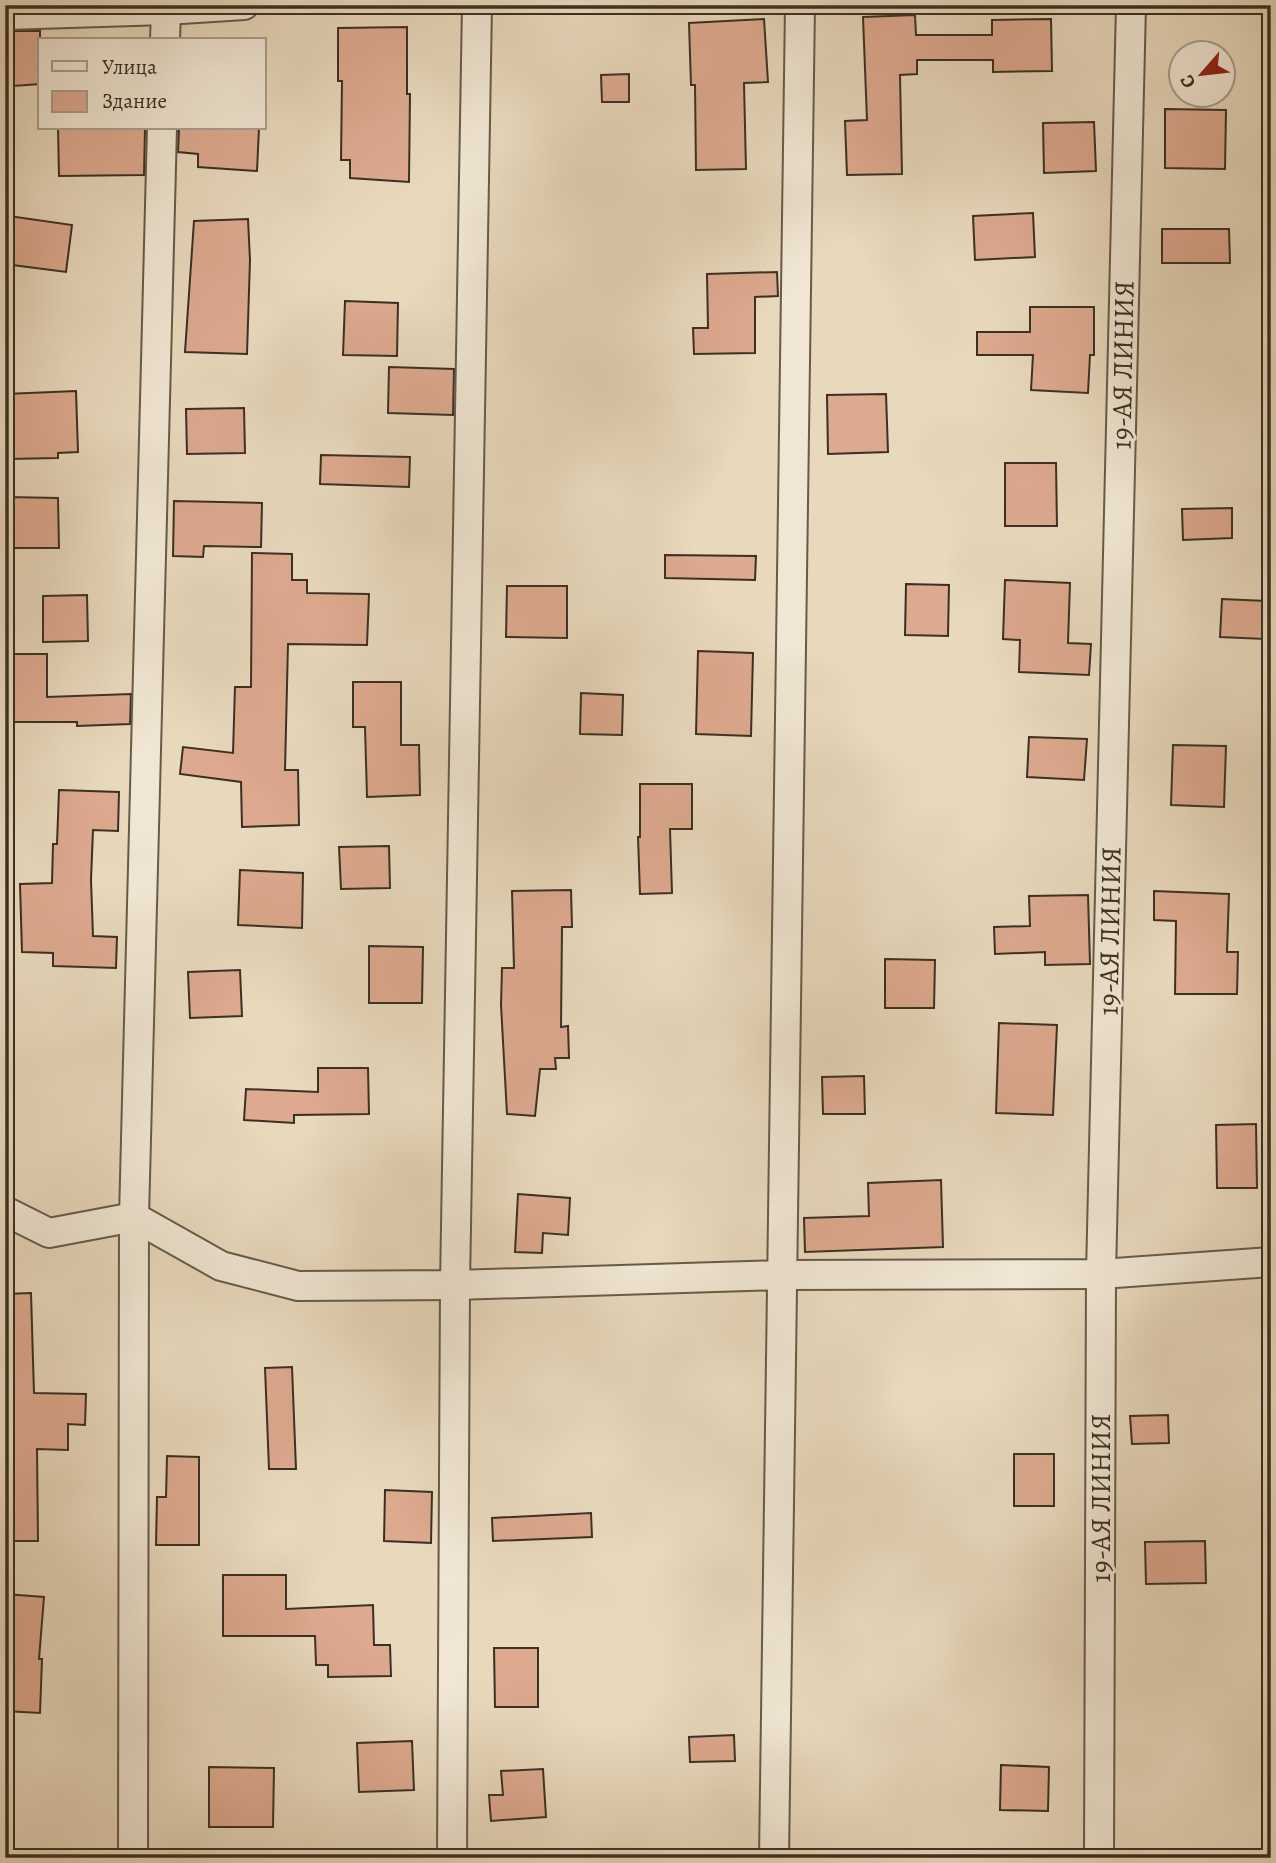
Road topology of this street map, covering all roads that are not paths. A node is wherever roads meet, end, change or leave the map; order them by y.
1 (244, 5) edge
2 (477, 5) edge
3 (800, 5) edge
4 (1131, 5) edge
5 (166, 10) junction
6 (5, 15) edge
7 (165, 38) edge
8 (163, 130) edge
9 (5, 1211) edge
10 (134, 1217) junction
11 (1271, 1262) edge
12 (1101, 1274) junction
13 (783, 1275) junction
14 (455, 1285) junction
15 (134, 1858) edge
16 (452, 1858) edge
17 (774, 1858) edge
18 (1099, 1858) edge

1 - 5 street
2 - 14 street
3 - 13 street
4 - 12 street, 19-АЯ ЛИНИЯ
5 - 6 street
5 - 7 street
8 - 10 street
9 - 10 street
10 - 14 street
10 - 15 street
11 - 12 street
12 - 13 street
12 - 18 street, 19-АЯ ЛИНИЯ
13 - 14 street
13 - 17 street
14 - 16 street

